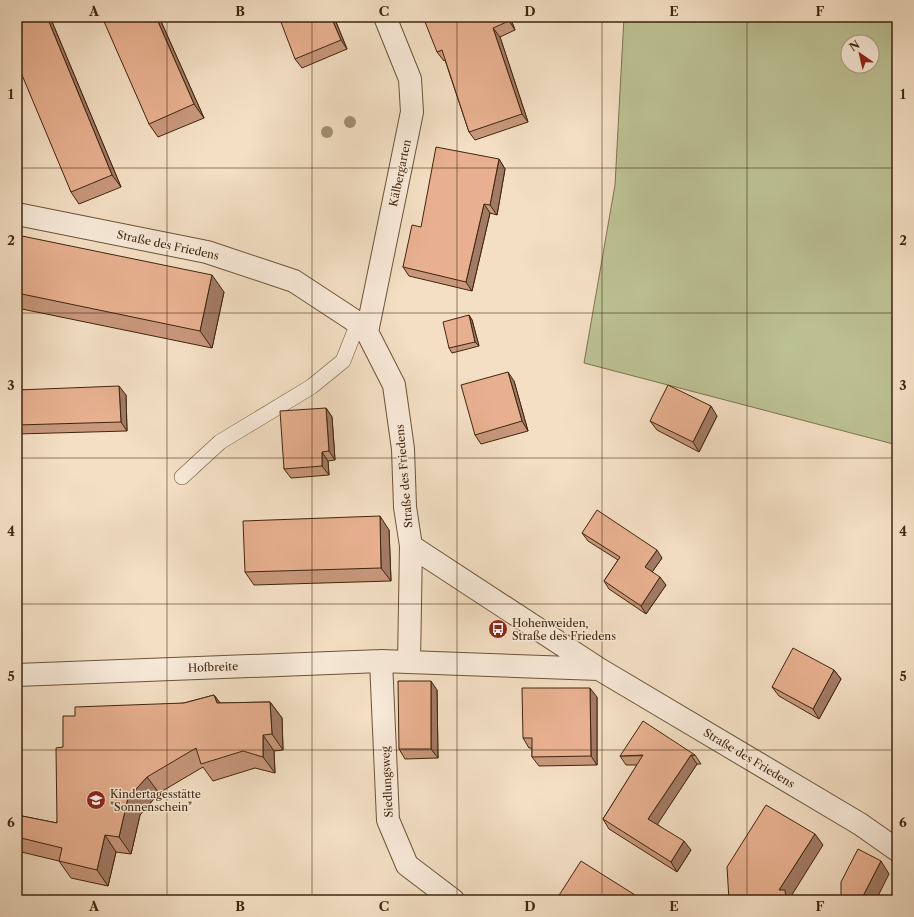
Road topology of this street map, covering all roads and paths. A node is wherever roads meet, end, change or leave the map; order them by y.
1 (385, 17) edge
2 (17, 214) edge
3 (363, 328) junction
4 (182, 477) dead end
5 (411, 546) junction
6 (381, 660) junction
7 (408, 662) junction
8 (599, 669) junction
9 (17, 676) edge
10 (897, 850) edge
11 (454, 900) edge

1 - 3 street, Kälbergarten
2 - 3 street, Straße des Friedens
3 - 4 lane
3 - 5 street, Straße des Friedens
5 - 7 street, Straße des Friedens
5 - 8 street, Straße des Friedens
6 - 7 street, Hofbreite
6 - 9 street, Hofbreite
6 - 11 street, Siedlungsweg
7 - 8 street, Straße des Friedens
8 - 10 street, Straße des Friedens

